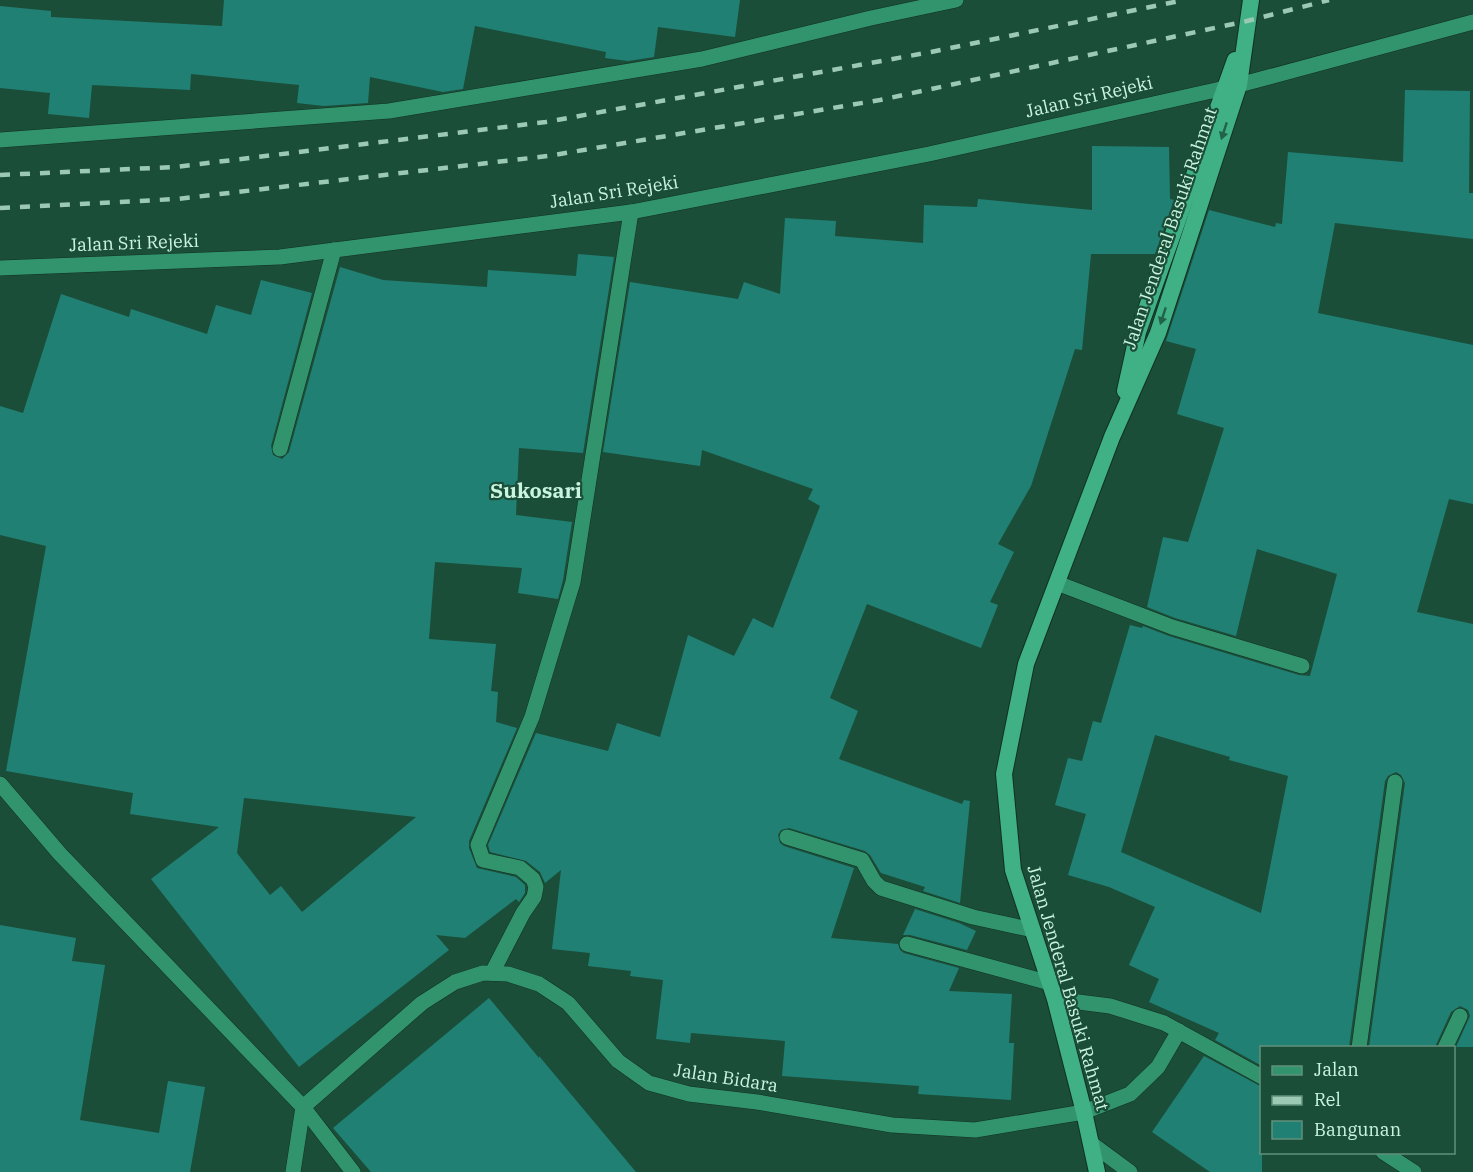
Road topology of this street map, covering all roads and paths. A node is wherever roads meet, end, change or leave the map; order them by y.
1 (956, 0) edge
2 (1251, 0) edge
3 (1473, 22) edge
4 (1232, 87) junction
5 (0, 140) edge
6 (631, 212) junction
7 (333, 250) junction
8 (0, 268) edge
9 (280, 449) dead end
10 (1057, 583) junction
11 (1302, 666) dead end
12 (1395, 782) dead end
13 (0, 784) edge
14 (6, 799) edge
15 (788, 837) dead end
16 (1033, 930) junction
17 (907, 944) dead end
18 (492, 973) junction
19 (1050, 983) junction
20 (1055, 999) junction
21 (1460, 1016) dead end
22 (1179, 1031) junction
23 (1359, 1046) edge
24 (1445, 1046) edge
25 (1260, 1076) edge
26 (303, 1107) junction
27 (1084, 1112) junction
28 (1092, 1144) junction
29 (1390, 1154) edge
30 (293, 1172) edge
31 (353, 1172) edge
32 (1085, 1172) edge
33 (1097, 1172) edge
34 (1130, 1172) edge
35 (1414, 1172) edge

1 - 5 street
2 - 4 highway, Jalan Jenderal Basuki Rahmat
3 - 4 street, Jalan Sri Rejeki
4 - 6 street, Jalan Sri Rejeki
4 - 10 highway, Jalan Jenderal Basuki Rahmat
6 - 7 street, Jalan Sri Rejeki
6 - 18 street
7 - 8 street, Jalan Sri Rejeki
7 - 9 street
10 - 11 street
10 - 16 highway, Jalan Jenderal Basuki Rahmat
12 - 23 street
13 - 14 street
14 - 26 street
15 - 16 street
16 - 19 highway, Jalan Jenderal Basuki Rahmat
17 - 19 street
18 - 26 street, Jalan Bidara
18 - 27 street, Jalan Bidara
19 - 20 highway, Jalan Jenderal Basuki Rahmat
20 - 22 street
20 - 27 highway, Jalan Jenderal Basuki Rahmat
21 - 24 street
22 - 25 street
22 - 27 street, Jalan Bidara
26 - 30 street
26 - 31 street
27 - 28 highway, Jalan Jenderal Basuki Rahmat
28 - 32 highway, Jalan Jenderal Basuki Rahmat
28 - 33 highway, Jalan Jenderal Basuki Rahmat
28 - 34 street
29 - 35 street

